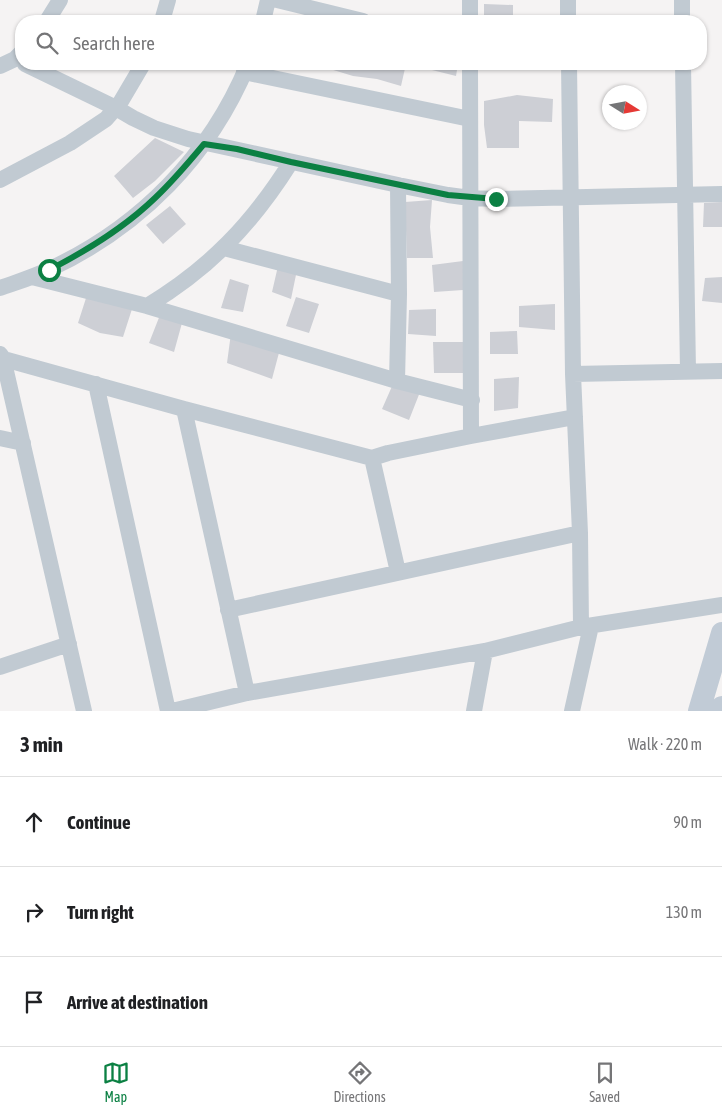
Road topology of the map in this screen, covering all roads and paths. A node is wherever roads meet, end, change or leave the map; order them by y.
1 (60, 0) edge
2 (168, 0) edge
3 (268, 0) edge
4 (278, 0) edge
5 (470, 0) edge
6 (568, 0) edge
7 (682, 0) edge
8 (51, 15) edge
9 (164, 15) edge
10 (264, 15) edge
11 (339, 15) edge
12 (470, 15) edge
13 (568, 15) edge
14 (682, 15) edge
15 (0, 50) edge
16 (15, 56) edge
17 (15, 61) edge
18 (0, 66) edge
19 (42, 70) edge
20 (140, 70) edge
21 (245, 70) edge
22 (255, 70) edge
23 (470, 70) edge
24 (569, 70) edge
25 (683, 70) edge
26 (116, 108) junction
27 (470, 118) junction
28 (204, 144) junction
29 (291, 162) junction
30 (0, 180) edge
31 (398, 185) junction
32 (722, 194) edge
33 (685, 195) junction
34 (571, 197) junction
35 (470, 198) junction
36 (224, 248) junction
37 (32, 277) junction
38 (0, 288) edge
39 (399, 294) junction
40 (147, 306) junction
41 (1, 357) edge
42 (688, 371) junction
43 (722, 371) edge
44 (573, 374) junction
45 (397, 381) junction
46 (96, 384) junction
47 (472, 400) junction
48 (184, 408) junction
49 (575, 417) junction
50 (471, 436) junction
51 (0, 438) edge
52 (23, 443) junction
53 (372, 458) junction
54 (580, 533) junction
55 (398, 572) junction
56 (722, 605) edge
57 (228, 610) junction
58 (586, 626) junction
59 (722, 633) edge
60 (69, 644) junction
61 (485, 651) junction
62 (0, 667) edge
63 (247, 693) junction
64 (722, 707) edge
65 (84, 711) edge
66 (170, 711) edge
67 (474, 711) edge
68 (572, 711) edge
69 (699, 711) edge
70 (721, 711) edge

1 - 8 street
2 - 9 street
3 - 10 street
4 - 11 street
5 - 12 street
6 - 13 street
7 - 14 street
15 - 16 street
17 - 18 street
19 - 26 street
20 - 26 street
21 - 28 street
22 - 27 street
23 - 27 street
24 - 34 street
25 - 33 street
26 - 28 street
26 - 30 street
27 - 35 street
28 - 29 street
28 - 37 street
29 - 31 street
29 - 36 street
31 - 35 street
31 - 39 street
32 - 33 street
33 - 34 street
33 - 42 street
34 - 35 street
34 - 44 street
35 - 47 street
36 - 39 street
36 - 40 street
37 - 38 street
37 - 40 street
39 - 45 street
40 - 45 street
41 - 46 street
41 - 52 street
42 - 43 street
42 - 44 street
44 - 49 street
45 - 47 street
46 - 48 street
46 - 66 street
47 - 50 street
48 - 53 street
48 - 57 street
49 - 50 street
49 - 54 street
50 - 53 street
51 - 52 street
52 - 60 street
53 - 55 street
54 - 55 street
54 - 58 street
55 - 57 street
56 - 58 street
57 - 63 street
58 - 61 street
58 - 68 street
59 - 69 main road
60 - 62 street
60 - 65 street
61 - 63 street
61 - 67 street
63 - 66 street
64 - 70 main road

